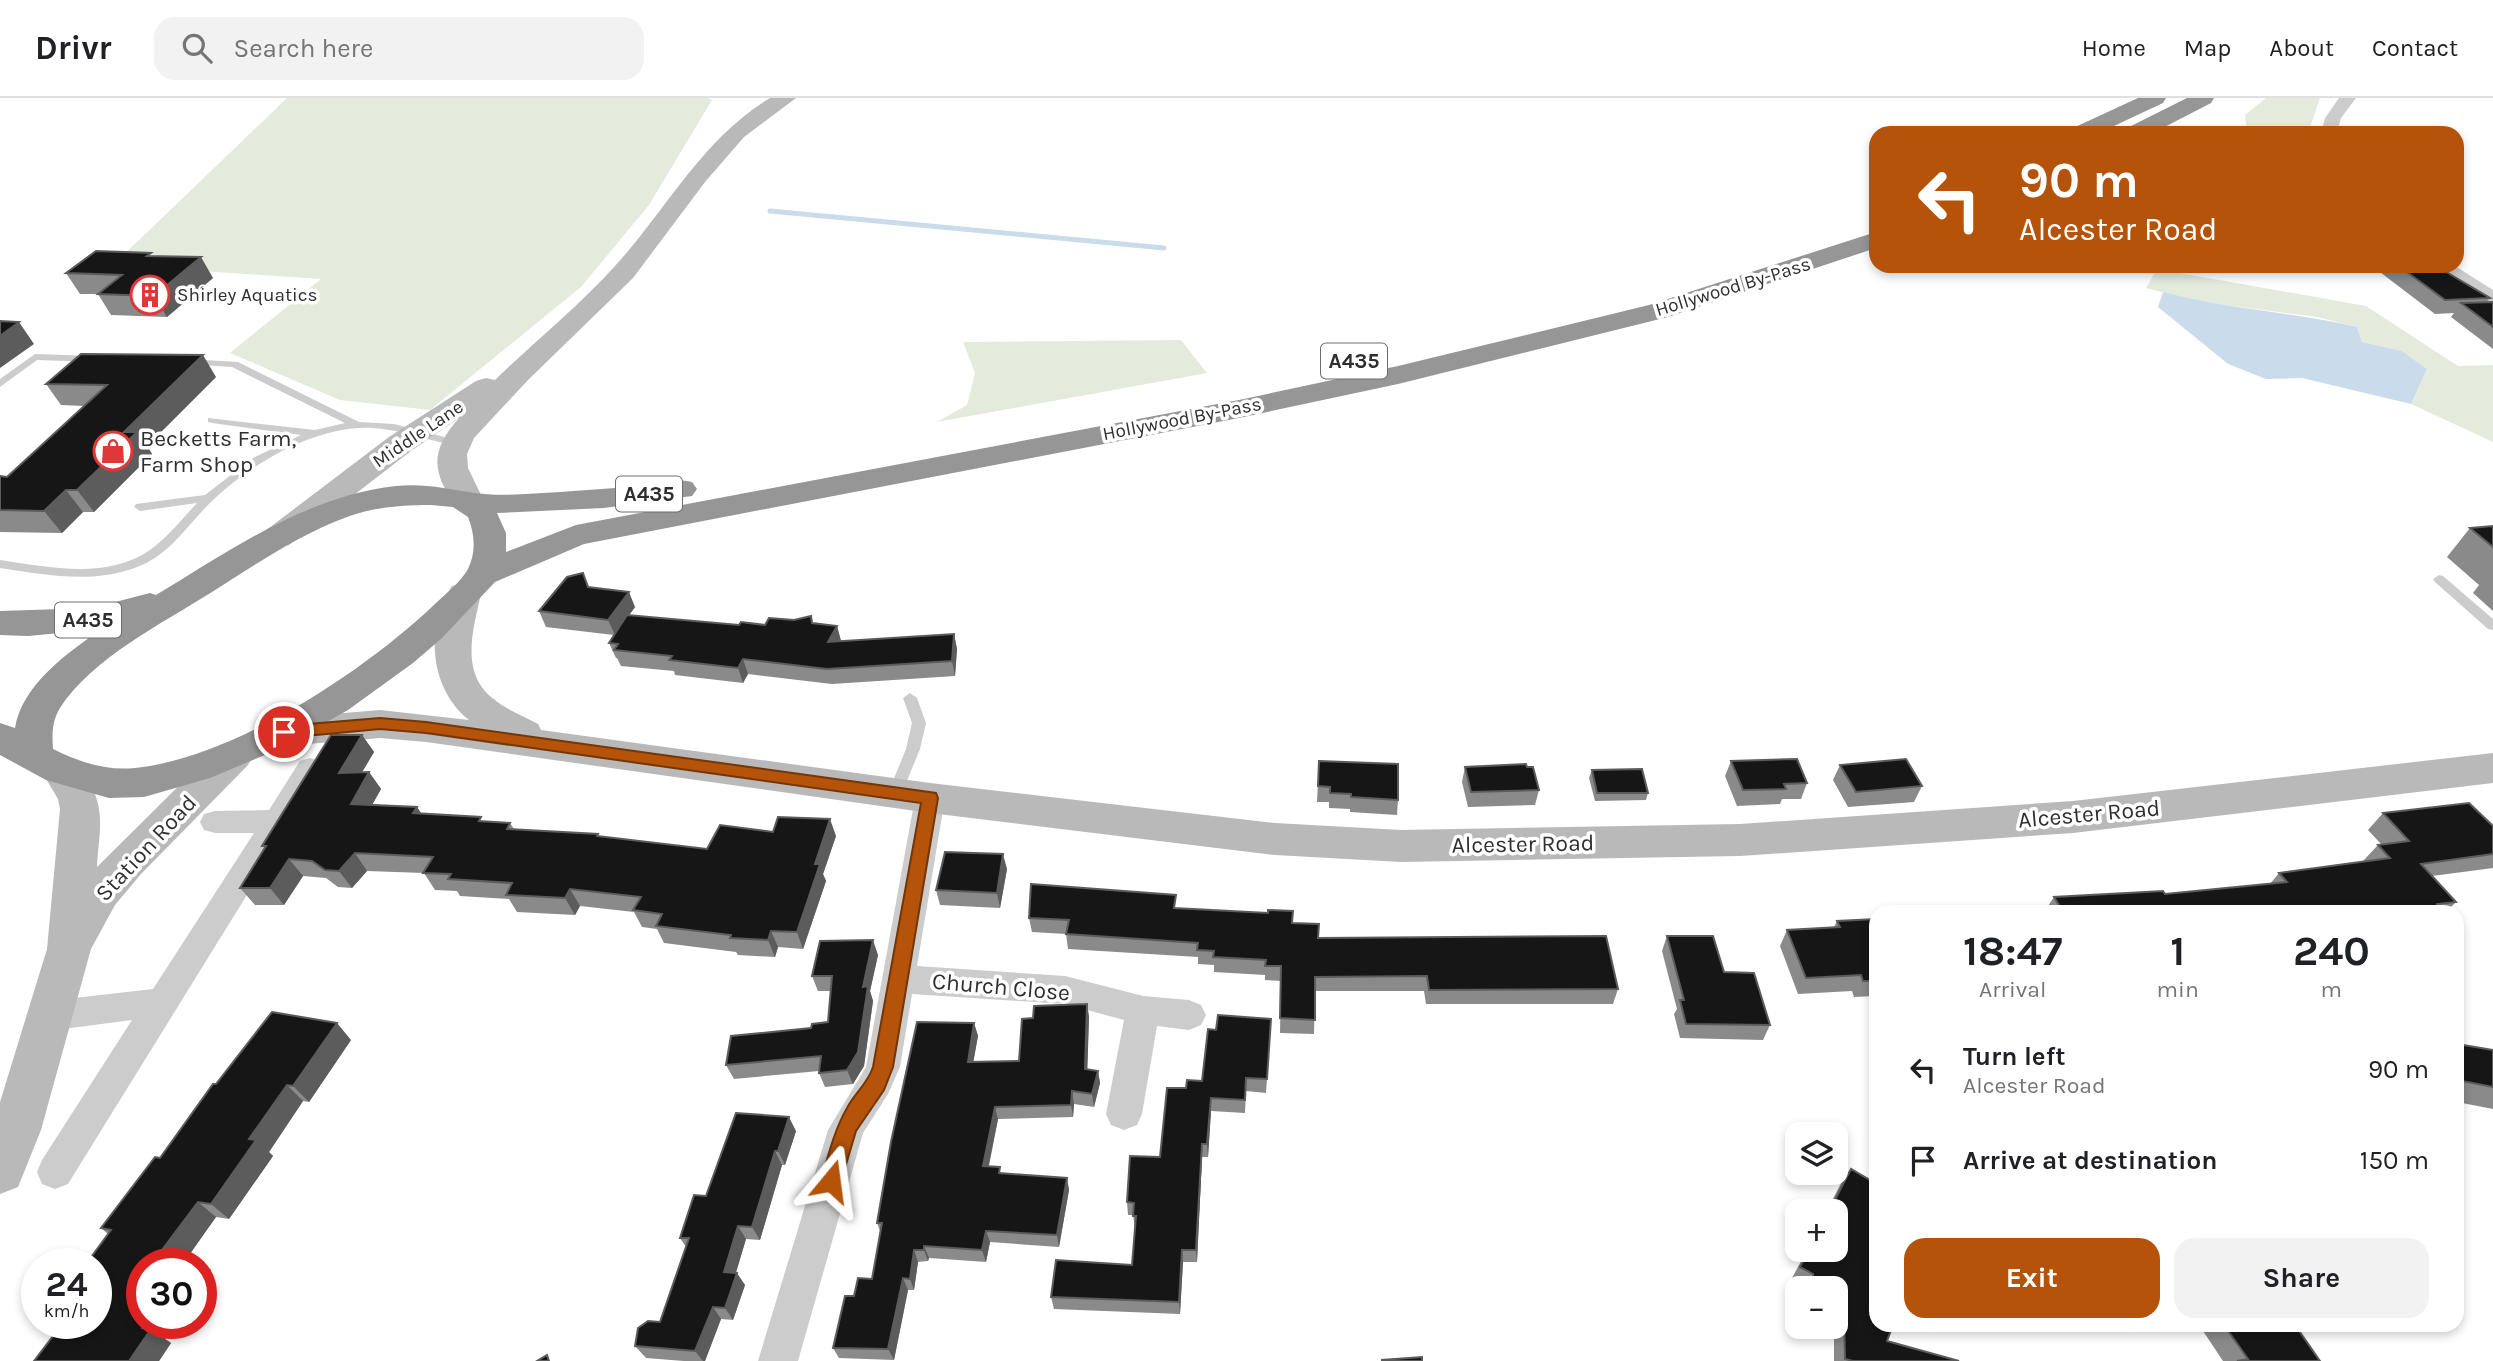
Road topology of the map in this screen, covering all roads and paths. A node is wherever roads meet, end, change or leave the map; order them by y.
1 (2155, 98) edge
2 (2203, 98) edge
3 (2348, 98) edge
4 (769, 100) edge
5 (2096, 126) edge
6 (2150, 126) edge
7 (2329, 126) edge
8 (1869, 219) edge
9 (1869, 242) edge
10 (2453, 273) edge
11 (2493, 298) edge
12 (562, 332) junction
13 (114, 360) edge
14 (181, 362) edge
15 (0, 384) edge
16 (212, 420) dead end
17 (357, 425) junction
18 (319, 434) junction
19 (415, 435) junction
20 (456, 443) junction
21 (208, 498) junction
22 (471, 502) junction
23 (140, 507) dead end
24 (276, 538) junction
25 (0, 564) edge
26 (2439, 579) dead end
27 (474, 584) junction
28 (173, 600) junction
29 (0, 623) edge
30 (2493, 626) edge
31 (910, 698) dead end
32 (284, 732) junction
33 (0, 737) edge
34 (555, 747) junction
35 (234, 755) junction
36 (48, 764) junction
37 (311, 767) edge
38 (2493, 768) edge
39 (912, 795) junction
40 (278, 821) junction
41 (215, 822) dead end
42 (69, 948) junction
43 (898, 979) junction
44 (163, 1002) junction
45 (1143, 1010) junction
46 (1189, 1015) dead end
47 (48, 1016) junction
48 (1124, 1114) dead end
49 (0, 1170) edge
50 (55, 1172) dead end
51 (778, 1361) edge

1 - 5 highway
2 - 6 highway
3 - 7 street
4 - 12 street, Middle Lane
8 - 22 highway, Hollywood By-Pass / A435
9 - 27 highway, Hollywood By-Pass / A435
10 - 11 street
12 - 19 street, Middle Lane
12 - 20 street, Middle Lane
13 - 15 lane
14 - 17 lane
16 - 18 lane
17 - 18 lane
17 - 19 lane
18 - 21 lane
19 - 20 lane
19 - 24 street, Middle Lane
20 - 22 street, Middle Lane
21 - 23 lane
21 - 25 lane
22 - 24 highway, Hollywood By-Pass
22 - 27 highway
24 - 28 highway, Hollywood By-Pass
26 - 30 lane
27 - 32 highway
27 - 34 street, Alcester Road
28 - 29 highway, A435
28 - 36 highway
31 - 39 lane
32 - 34 street, Alcester Road
32 - 35 highway
33 - 36 highway
34 - 39 street, Alcester Road
35 - 36 highway
35 - 42 street, Station Road
36 - 42 street, Station Road
37 - 40 street
38 - 39 street, Alcester Road
39 - 43 street
40 - 41 street
40 - 44 street
42 - 47 street, Station Road
43 - 45 street, Church Close
43 - 51 street
44 - 47 street
44 - 50 street
45 - 46 street, Church Close
45 - 48 street
47 - 49 street, Station Road

